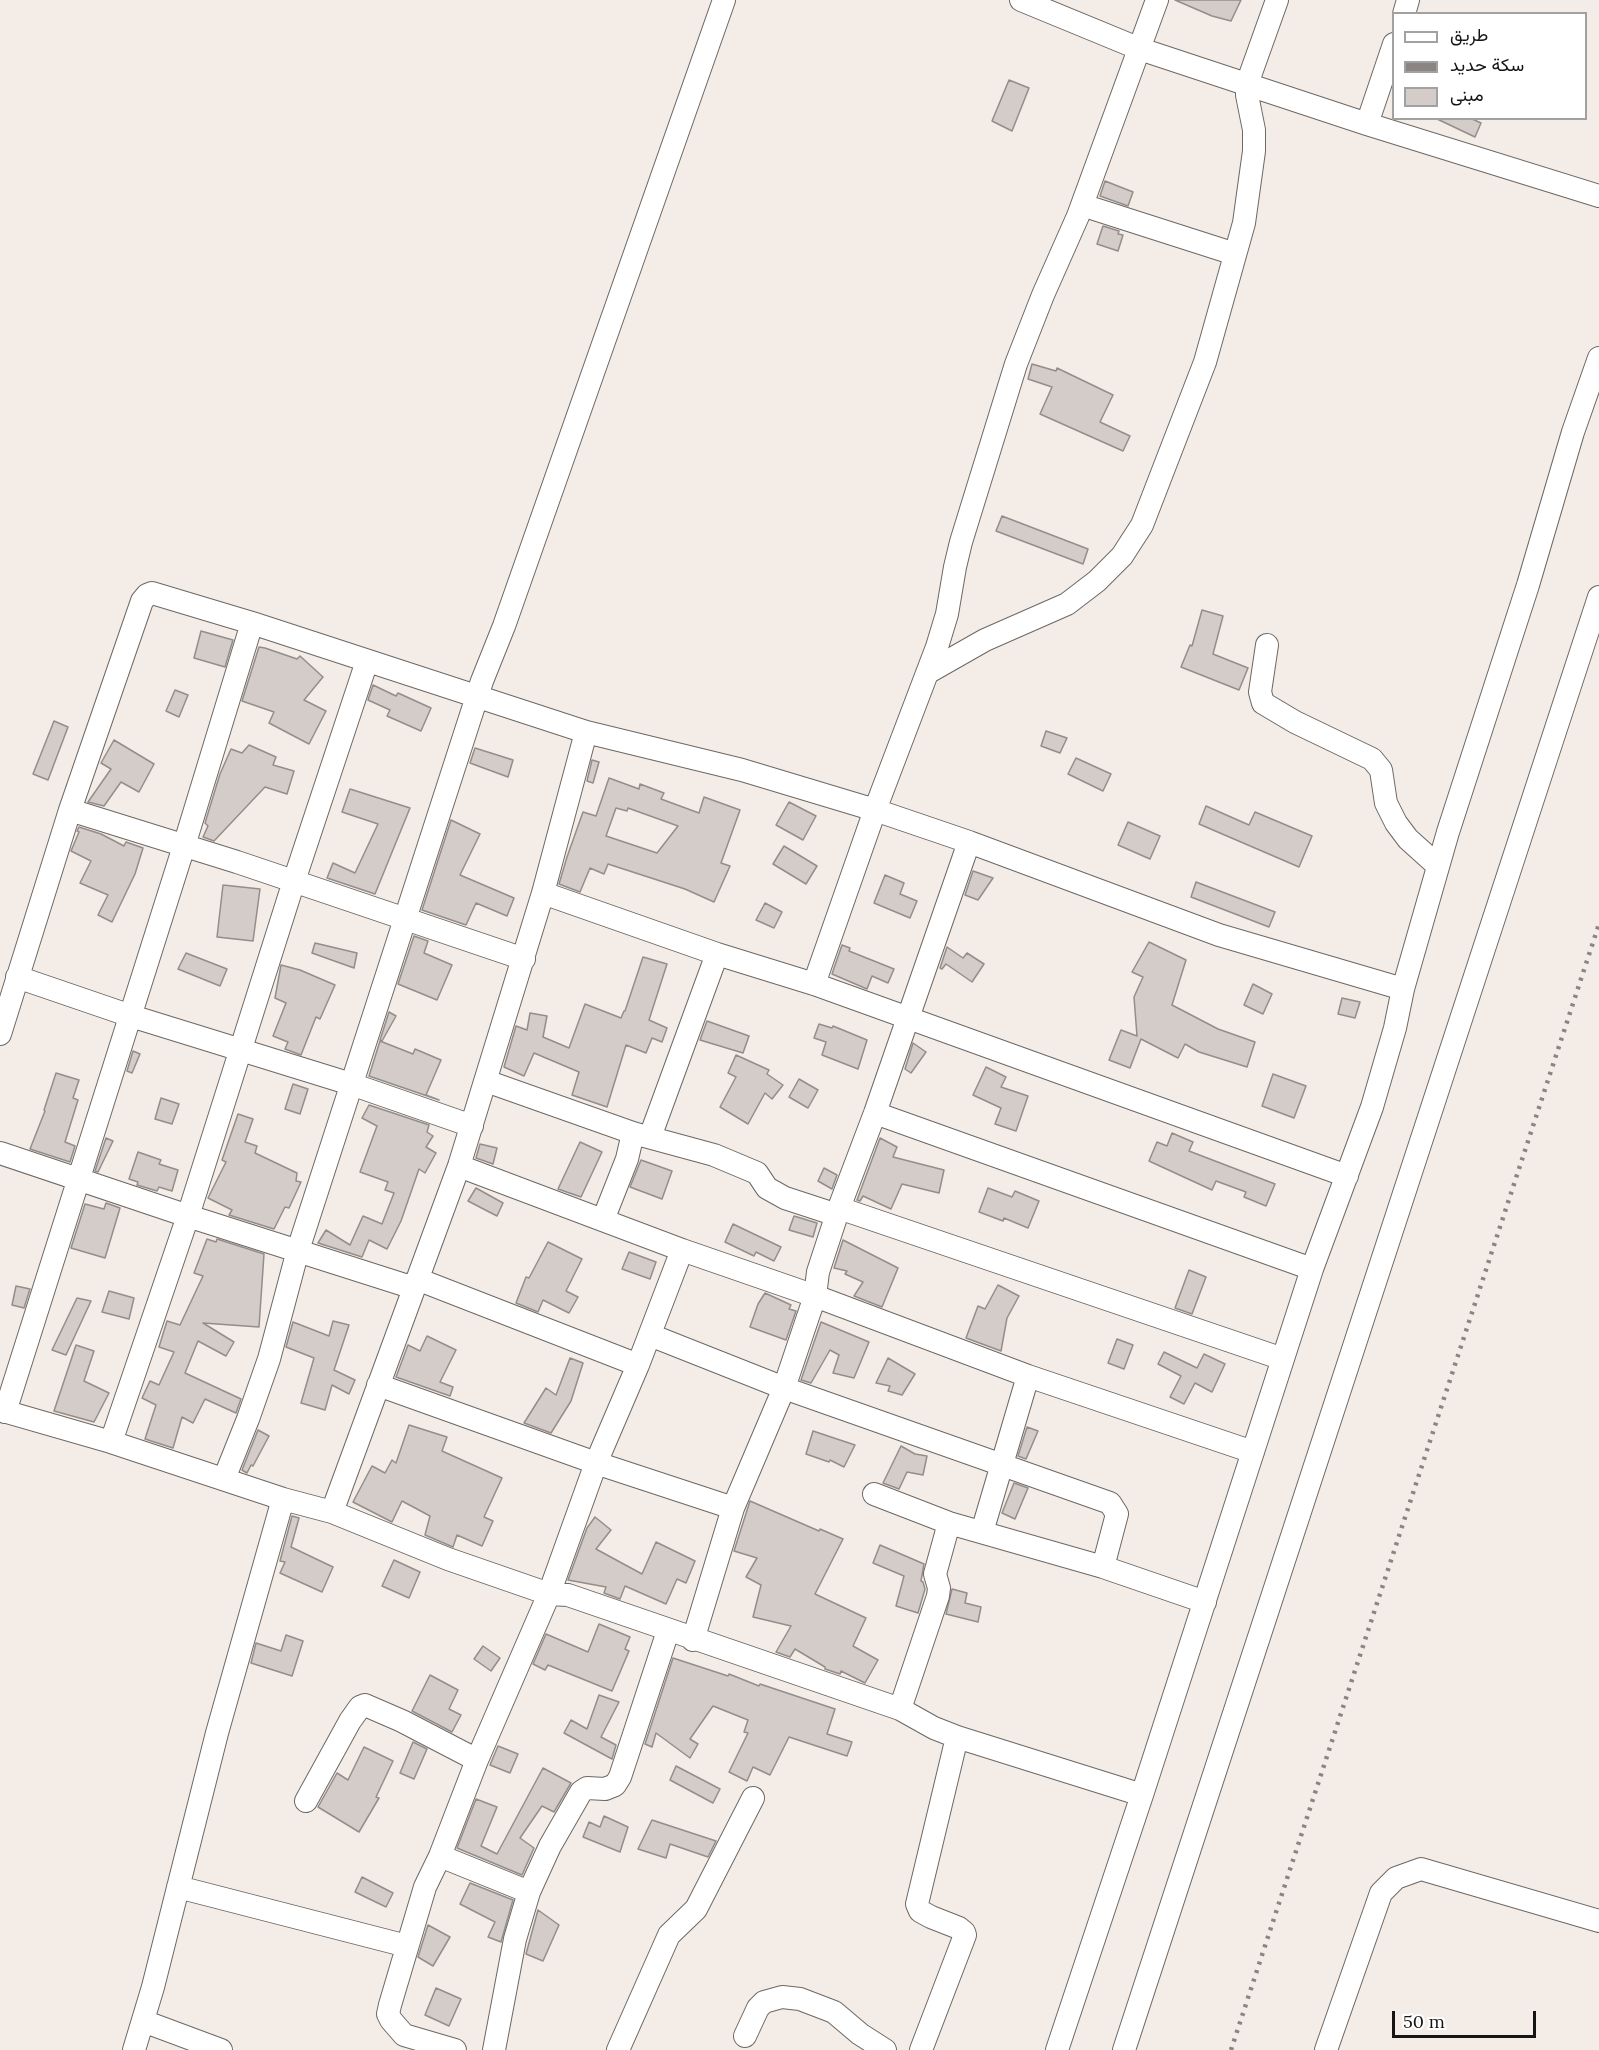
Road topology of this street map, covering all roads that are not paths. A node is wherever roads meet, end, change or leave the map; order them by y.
1 (724, 0) edge
2 (1021, 0) edge
3 (1157, 0) edge
4 (1277, 0) edge
5 (1140, 49) junction
6 (1392, 50) edge
7 (1247, 84) junction
8 (1367, 124) junction
9 (1599, 196) edge
10 (1082, 206) junction
11 (1235, 254) junction
12 (1599, 358) edge
13 (1599, 597) edge
14 (252, 624) junction
15 (1267, 645) dead end
16 (367, 661) junction
17 (927, 673) junction
18 (476, 697) junction
19 (586, 732) junction
20 (70, 810) junction
21 (875, 810) junction
22 (969, 842) junction
23 (184, 846) junction
24 (1438, 866) junction
25 (294, 881) junction
26 (543, 893) junction
27 (404, 918) junction
28 (717, 954) junction
29 (524, 959) junction
30 (17, 977) junction
31 (814, 984) junction
32 (1402, 989) junction
33 (130, 1016) junction
34 (908, 1018) junction
35 (0, 1034) edge
36 (241, 1049) junction
37 (486, 1081) junction
38 (351, 1084) junction
39 (875, 1113) junction
40 (472, 1126) junction
41 (641, 1135) junction
42 (0, 1153) edge
43 (459, 1166) junction
44 (1347, 1176) junction
45 (80, 1179) junction
46 (838, 1212) junction
47 (188, 1216) junction
48 (603, 1220) junction
49 (297, 1250) junction
50 (682, 1250) junction
51 (1312, 1269) junction
52 (415, 1284) junction
53 (815, 1296) junction
54 (650, 1335) junction
55 (1283, 1359) junction
56 (638, 1365) junction
57 (1029, 1376) junction
58 (378, 1385) junction
59 (784, 1388) junction
60 (3, 1411) edge
61 (111, 1442) junction
62 (1253, 1452) junction
63 (596, 1463) junction
64 (1003, 1464) junction
65 (224, 1479) junction
66 (874, 1494) dead end
67 (283, 1499) junction
68 (733, 1508) junction
69 (332, 1512) junction
70 (949, 1523) junction
71 (982, 1532) junction
72 (1103, 1567) junction
73 (549, 1594) junction
74 (1205, 1602) junction
75 (668, 1631) junction
76 (693, 1640) junction
77 (900, 1709) junction
78 (957, 1737) junction
79 (477, 1760) junction
80 (1143, 1795) junction
81 (753, 1798) dead end
82 (306, 1801) dead end
83 (440, 1856) junction
84 (178, 1887) junction
85 (529, 1892) junction
86 (1599, 1921) edge
87 (407, 1946) junction
88 (142, 2021) junction
89 (745, 2036) dead end
90 (401, 2042) edge
91 (134, 2050) edge
92 (221, 2050) edge
93 (455, 2050) edge
94 (494, 2050) edge
95 (618, 2050) edge
96 (885, 2050) edge
97 (921, 2050) edge
98 (1057, 2050) edge
99 (1124, 2050) edge
100 (1326, 2050) edge

1 - 18 street
2 - 5 street
3 - 5 street
4 - 7 street
5 - 7 street
5 - 10 street
6 - 8 street
7 - 8 street
7 - 11 street
8 - 9 street
10 - 11 street
10 - 17 street
11 - 17 street
12 - 24 street
13 - 99 street
14 - 16 street
14 - 20 street
14 - 23 street
15 - 24 street
16 - 18 street
16 - 25 street
17 - 21 street
18 - 19 street
18 - 27 street
19 - 21 street
19 - 26 street
20 - 23 street
20 - 30 street
21 - 22 street
21 - 31 street
22 - 32 street
22 - 34 street
23 - 25 street
23 - 33 street
24 - 32 street
25 - 27 street
25 - 36 street
26 - 28 street
26 - 29 street
27 - 29 street
27 - 38 street
28 - 31 street
28 - 41 street
29 - 37 street
30 - 33 street
30 - 35 street
31 - 34 street
32 - 44 street
33 - 36 street
33 - 45 street
34 - 39 street
34 - 44 street
36 - 38 street
36 - 47 street
37 - 40 street
37 - 41 street
38 - 40 street
38 - 49 street
39 - 46 street
39 - 51 street
40 - 43 street
41 - 46 street
41 - 48 street
42 - 45 street
43 - 48 street
43 - 52 street
44 - 51 street
45 - 47 street
45 - 60 street
46 - 53 street
46 - 55 street
47 - 49 street
47 - 61 street
48 - 50 street
49 - 52 street
49 - 65 street
50 - 53 street
50 - 54 street
51 - 55 street
52 - 56 street
52 - 58 street
53 - 57 street
53 - 59 street
54 - 56 street
54 - 59 street
55 - 62 street
56 - 63 street
57 - 62 street
57 - 64 street
58 - 63 street
58 - 69 street
59 - 64 street
59 - 68 street
60 - 61 street
61 - 65 street
62 - 74 street
63 - 68 street
63 - 73 street
64 - 71 street
64 - 72 street
65 - 67 street
66 - 70 street
67 - 69 street
67 - 84 street
68 - 76 street
69 - 73 street
70 - 71 street
70 - 77 street
71 - 72 street
72 - 74 street
73 - 75 street
73 - 79 street
74 - 80 street
75 - 76 street
75 - 85 street
76 - 77 street
77 - 78 street
78 - 80 street
78 - 97 street
79 - 82 street
79 - 83 street
80 - 98 street
81 - 95 street
83 - 85 street
83 - 87 street
84 - 87 street
84 - 88 street
85 - 94 street
86 - 100 street
87 - 90 street
88 - 91 street
88 - 92 street
89 - 96 street
90 - 93 street

